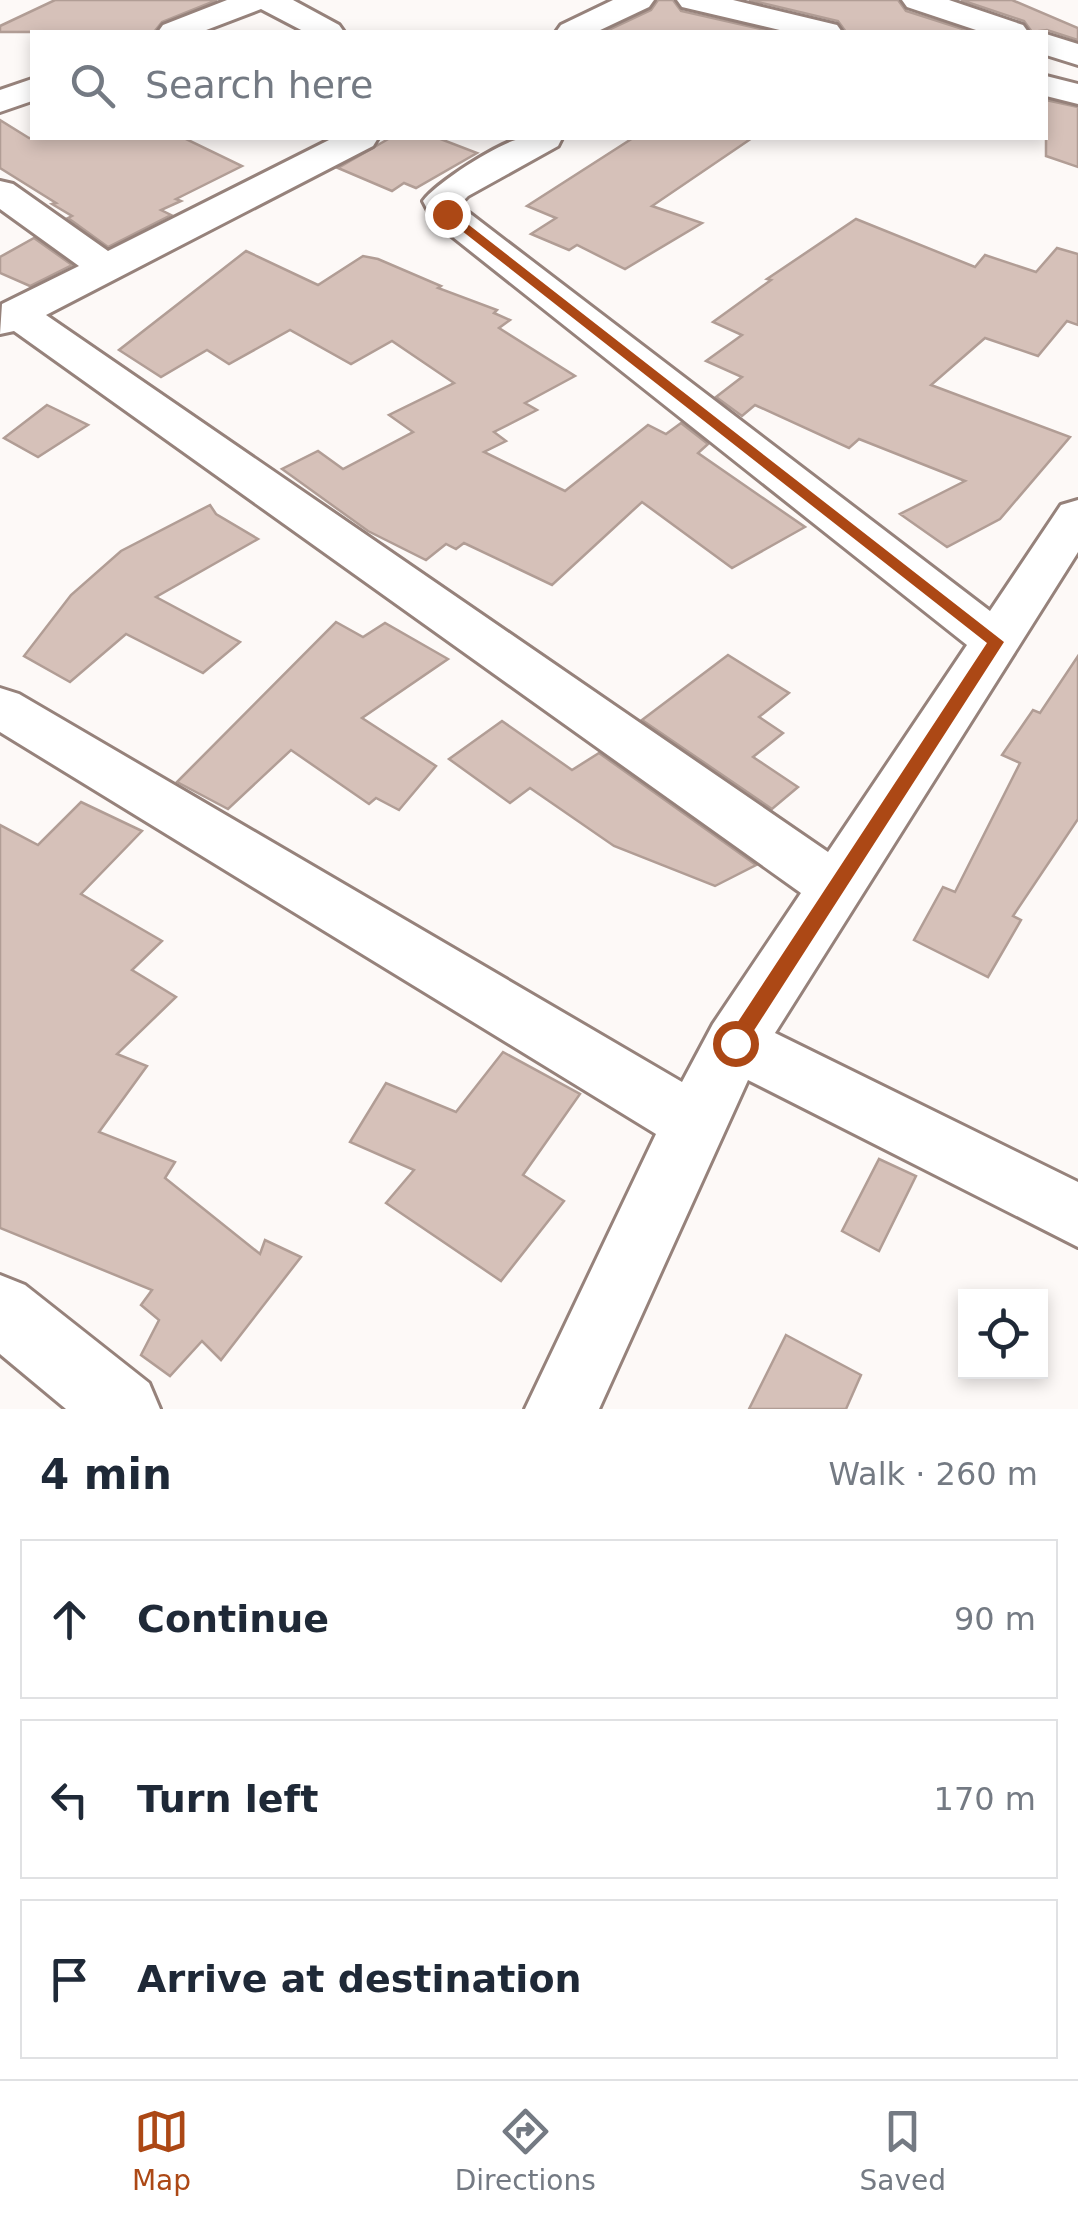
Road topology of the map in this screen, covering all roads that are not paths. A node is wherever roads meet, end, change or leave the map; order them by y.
1 (255, 0) edge
2 (269, 0) edge
3 (638, 0) edge
4 (693, 0) edge
5 (918, 0) edge
6 (990, 0) edge
7 (960, 14) junction
8 (760, 16) junction
9 (179, 30) edge
10 (324, 30) edge
11 (576, 30) edge
12 (735, 30) edge
13 (818, 30) edge
14 (1006, 30) edge
15 (1048, 45) edge
16 (1078, 55) edge
17 (1048, 86) edge
18 (30, 90) edge
19 (1078, 94) edge
20 (0, 102) edge
21 (356, 140) edge
22 (541, 140) edge
23 (0, 192) edge
24 (104, 267) junction
25 (8, 318) edge
26 (1078, 515) edge
27 (996, 642) junction
28 (0, 707) edge
29 (836, 888) junction
30 (735, 1043) junction
31 (694, 1123) junction
32 (1078, 1216) edge
33 (0, 1308) edge
34 (123, 1409) edge
35 (562, 1409) edge

1 - 9 street
2 - 10 street
3 - 11 street
4 - 8 street
5 - 7 street
6 - 7 street
7 - 14 street
8 - 12 street
8 - 13 street
15 - 16 street
17 - 19 street
18 - 20 street
21 - 24 street
22 - 27 street
23 - 24 street
24 - 25 street
25 - 29 street
26 - 27 street
27 - 29 street
28 - 31 street
29 - 30 street
30 - 31 street
30 - 32 street
31 - 35 street
33 - 34 street

